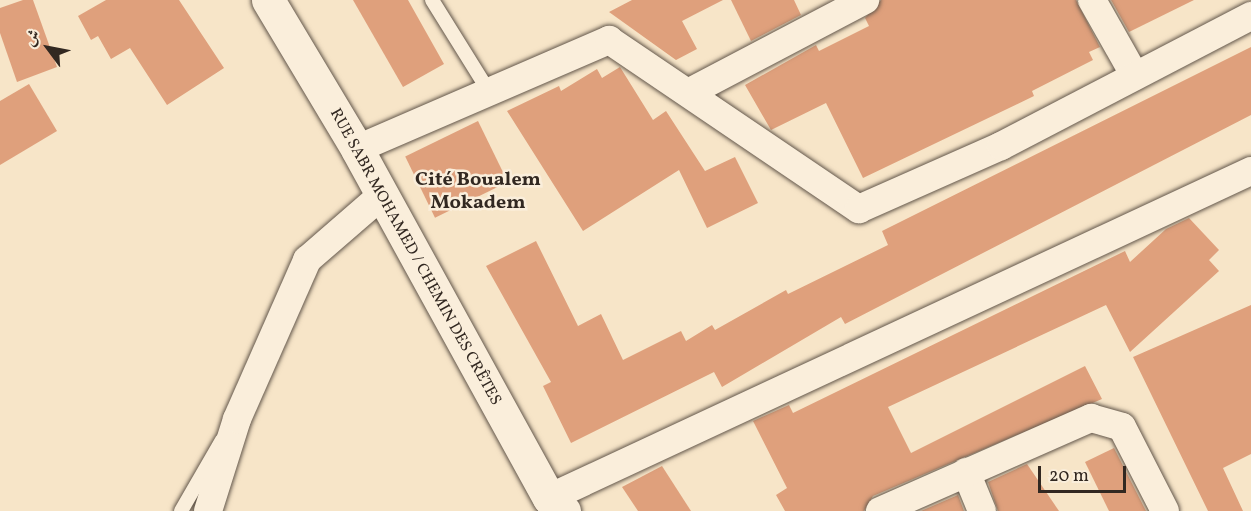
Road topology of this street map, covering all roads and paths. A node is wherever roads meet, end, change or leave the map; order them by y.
1 (268, 0) edge
2 (432, 0) edge
3 (865, 0) edge
4 (1092, 0) edge
5 (1251, 16) edge
6 (1135, 76) junction
7 (488, 90) junction
8 (690, 92) junction
9 (357, 149) junction
10 (1251, 171) edge
11 (382, 195) junction
12 (237, 419) junction
13 (966, 472) junction
14 (555, 507) edge
15 (182, 511) edge
16 (208, 511) edge
17 (880, 511) edge
18 (982, 511) edge
19 (1165, 511) edge

1 - 9 street, RUE SABR MOHAMED / CHEMIN DES CRÊTES
2 - 7 lane
3 - 8 street
4 - 6 street
5 - 6 street
6 - 8 street
7 - 8 street
7 - 9 street
9 - 11 street, RUE SABR MOHAMED / CHEMIN DES CRÊTES
10 - 14 street
11 - 12 street
11 - 14 street, RUE SABR MOHAMED / CHEMIN DES CRÊTES
12 - 15 lane
12 - 16 street
13 - 17 street
13 - 18 street
13 - 19 street

